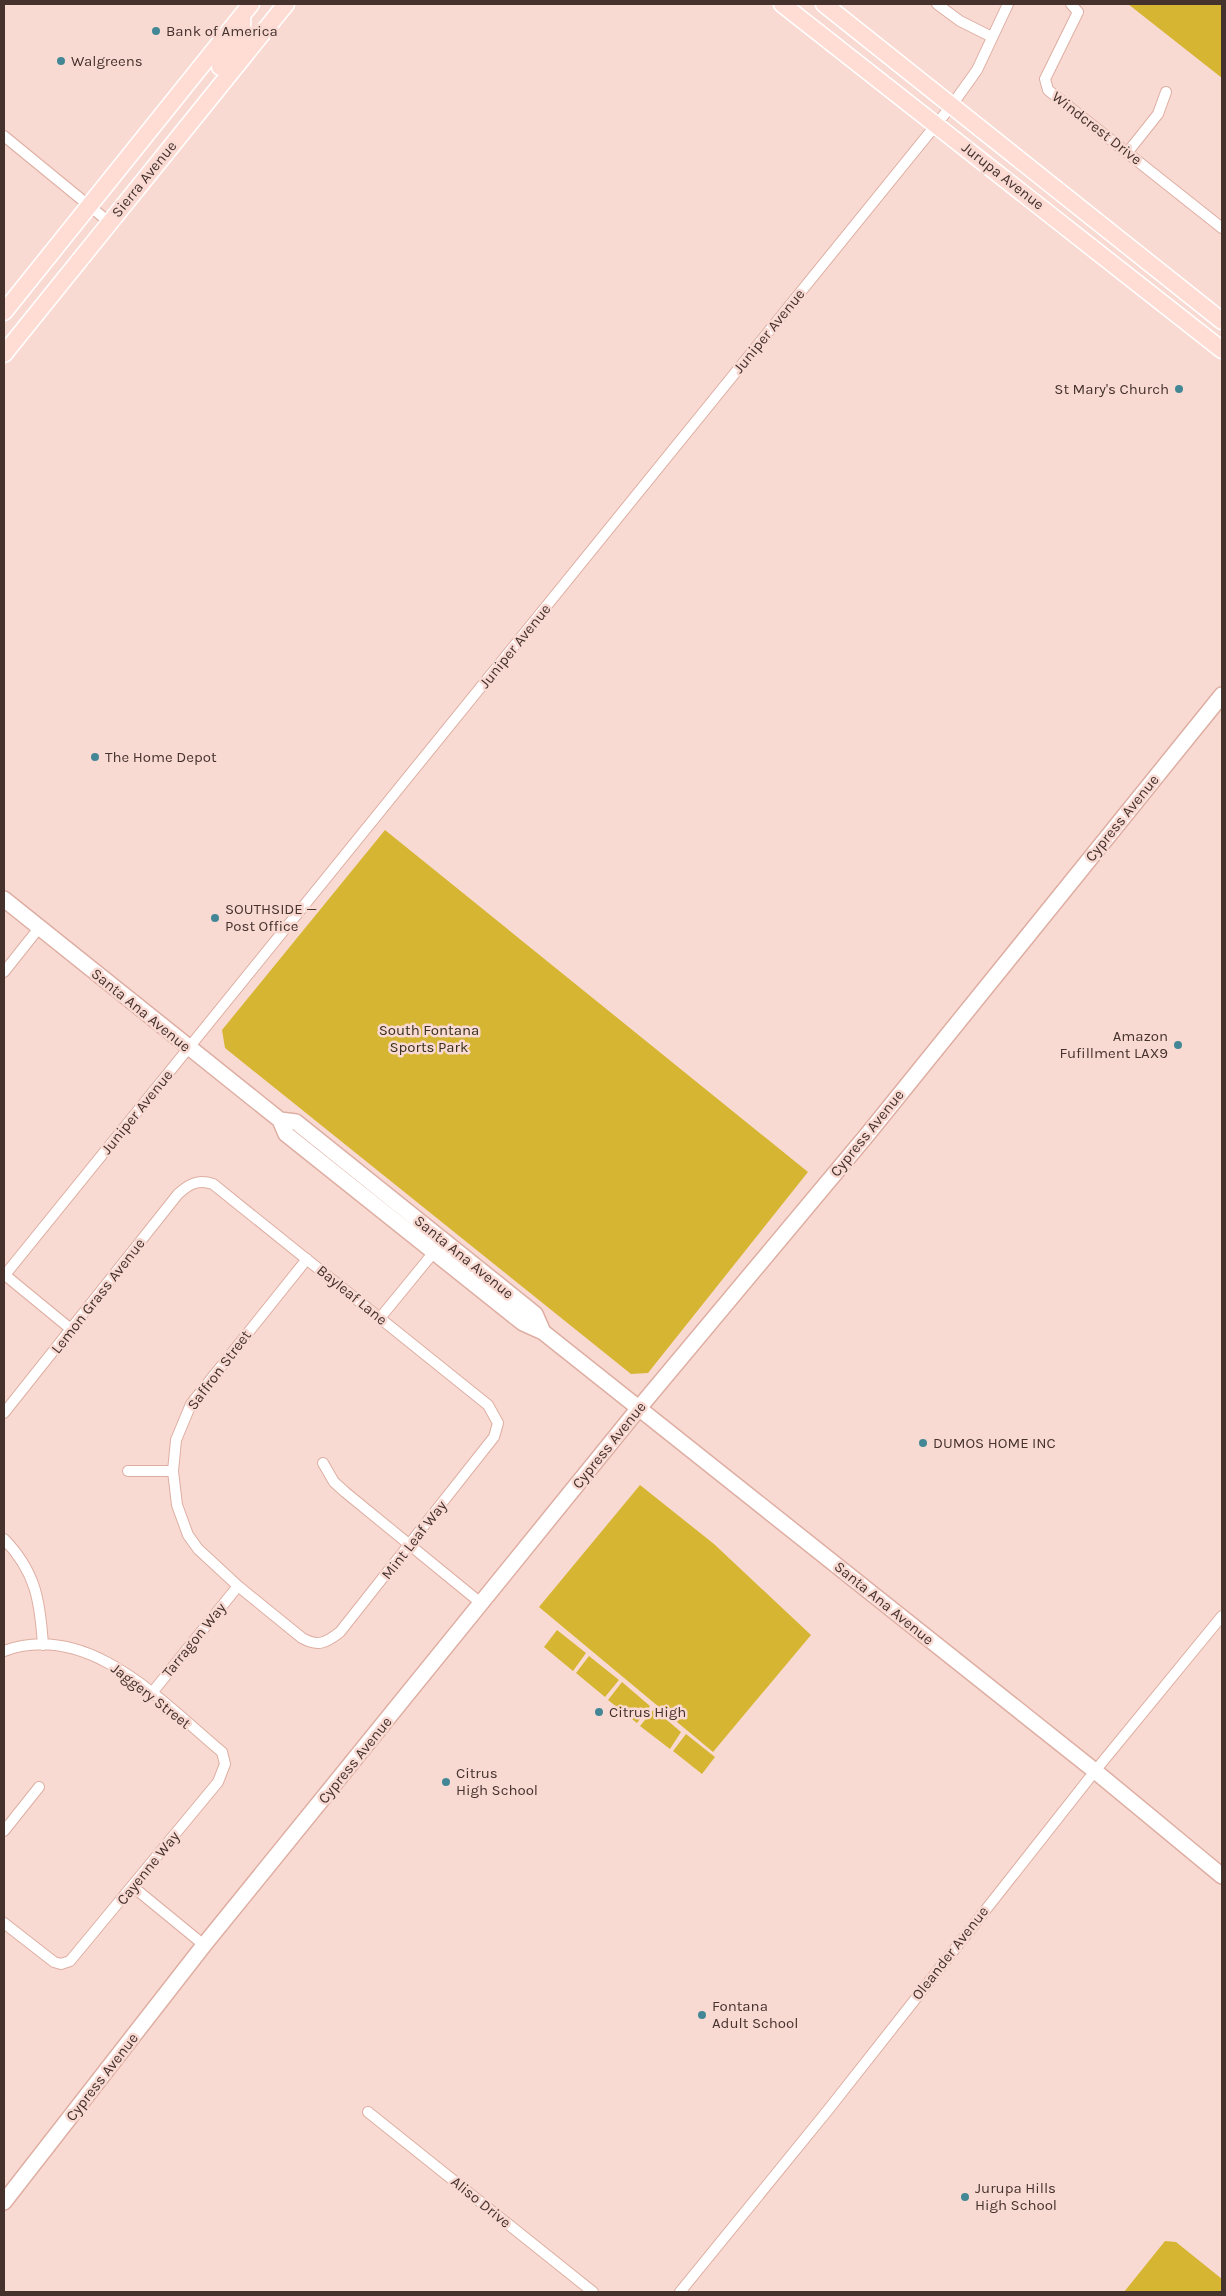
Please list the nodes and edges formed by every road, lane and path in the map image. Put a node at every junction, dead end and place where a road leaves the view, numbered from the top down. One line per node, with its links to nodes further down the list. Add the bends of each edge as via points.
1 (286, 4): 13 (main road, Sierra Avenue)
2 (782, 4): 11 (main road, Jurupa Avenue)
3 (824, 4): 10 (main road, Jurupa Avenue)
4 (937, 4): 8 (street, via 960,21)
5 (1008, 4): 8 (street, Juniper Avenue)
6 (1071, 4): 14 (street, Windcrest Drive, via 1078,12 1045,83 1048,90)
7 (247, 9): 13 (main road, via 239,42 190,106); 15 (main road, Sierra Avenue)
8 (992, 37): 10 (street, Juniper Avenue, via 977,70)
9 (1166, 92): 14 (street, via 1158,114)
10 (952, 106): 11 (street, Juniper Avenue); 19 (main road, Jurupa Avenue)
11 (936, 124): 20 (main road, Jurupa Avenue); 26 (street, Juniper Avenue)
12 (4, 136): 15 (street)
13 (174, 143): 16 (main road, Sierra Avenue)
14 (1128, 153): 17 (street, Windcrest Drive)
15 (89, 205): 16 (street); 18 (main road, Sierra Avenue)
16 (109, 222): 21 (main road, Sierra Avenue)
17 (1220, 223)
18 (4, 312)
19 (1222, 321)
20 (1222, 350)
21 (4, 354)
22 (1222, 695): 35 (street, Cypress Avenue, via 867,1135)
23 (4, 899): 24 (street, Santa Ana Avenue)
24 (39, 928): 25 (street); 26 (street, Santa Ana Avenue)
25 (4, 972)
26 (188, 1048): 27 (street, Santa Ana Avenue); 31 (street, Juniper Avenue)
27 (280, 1120): 29 (street, Santa Ana Avenue, via 286,1134); 34 (street, Santa Ana Avenue, via 296,1122 535,1314)
28 (196, 1182): 30 (street, Bayleaf Lane, via 213,1184); 33 (street, Lemon Grass Avenue, via 178,1194)
29 (434, 1252): 32 (street); 34 (street, Santa Ana Avenue, via 523,1324)
30 (307, 1259): 32 (street, Bayleaf Lane); 40 (street, Saffron Street, via 191,1404 176,1440)
31 (4, 1275): 33 (street)
32 (380, 1318): 37 (street, Bayleaf Lane, via 488,1405)
33 (72, 1330): 36 (street, Lemon Grass Avenue)
34 (543, 1332): 35 (street, Santa Ana Avenue)
35 (639, 1408): 44 (street, Cypress Avenue); 51 (street, Santa Ana Avenue)
36 (4, 1414)
37 (498, 1423): 42 (street, Mint Leaf Way, via 494,1437)
38 (323, 1464): 42 (street, via 340,1487)
39 (128, 1471): 40 (street)
40 (173, 1471): 43 (street, Saffron Street, via 177,1505 188,1535 209,1561)
41 (4, 1539): 47 (street, via 16,1552 35,1585 40,1601)
42 (410, 1545): 44 (street); 46 (street, Mint Leaf Way, via 340,1632 326,1643)
43 (238, 1586): 46 (street, Saffron Street, via 302,1638); 49 (street, Tarragon Way)
44 (482, 1604): 57 (street, Cypress Avenue)
45 (1222, 1616): 51 (street, Oleander Avenue)
46 (317, 1644)
47 (43, 1645): 48 (street, Jaggery Street); 49 (street, Jaggery Street, via 93,1654 119,1668)
48 (4, 1651)
49 (151, 1694): 50 (street, Jaggery Street, via 222,1752)
50 (225, 1764): 55 (street, Cayenne Way, via 218,1782)
51 (1095, 1771): 54 (street, Santa Ana Avenue); 61 (street, Oleander Avenue)
52 (39, 1788): 53 (street)
53 (4, 1831)
54 (1222, 1876)
55 (132, 1886): 56 (street, Cayenne Way, via 77,1955 61,1964 44,1956); 57 (street)
56 (4, 1923)
57 (204, 1945): 59 (street, Cypress Avenue)
58 (368, 2112): 60 (street, Aliso Drive)
59 (4, 2202)
60 (593, 2292)
61 (680, 2292)

